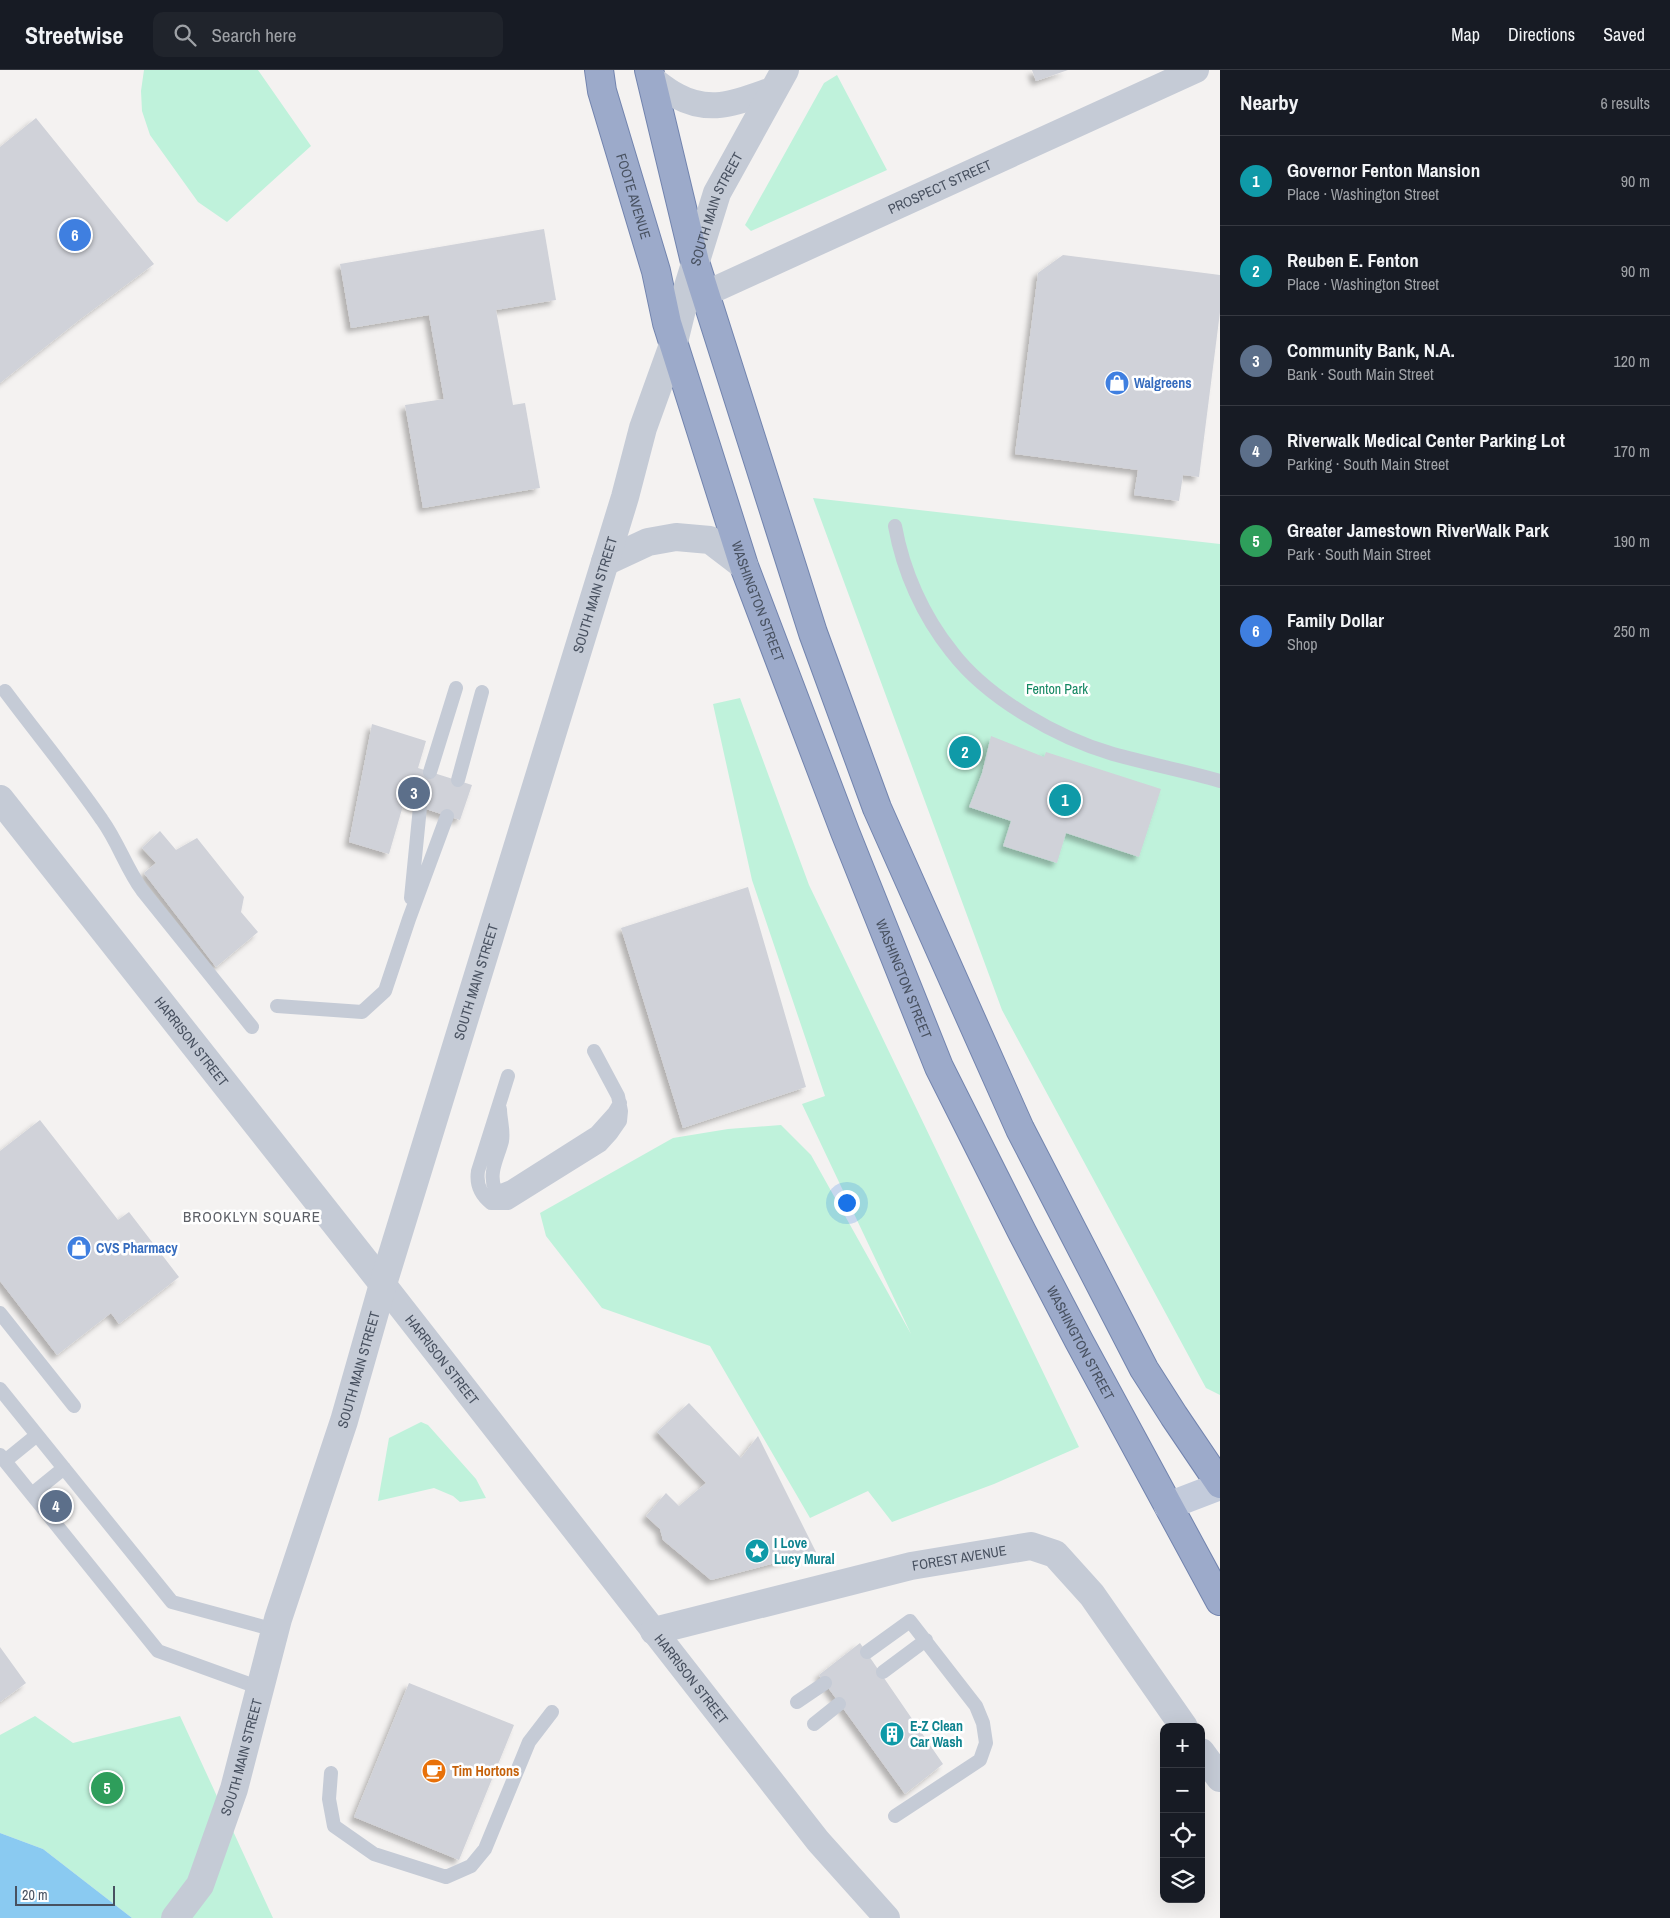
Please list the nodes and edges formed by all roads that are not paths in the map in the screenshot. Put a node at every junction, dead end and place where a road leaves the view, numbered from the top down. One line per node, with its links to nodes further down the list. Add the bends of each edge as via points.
1 (599, 70): 6 (highway, FOOTE AVENUE, via 602,91 656,271)
2 (1196, 70): 6 (street, PROSPECT STREET)
3 (650, 74): 4 (street, SOUTH MAIN STREET, via 676,96 703,106 731,104); 5 (highway)
4 (780, 79): 5 (street, SOUTH MAIN STREET, via 717,193)
5 (695, 262): 6 (highway)
6 (682, 316): 8 (street, SOUTH MAIN STREET, via 642,428 626,497); 9 (highway, WASHINGTON STREET); 31 (highway, via 813,633 877,808 1020,1129 1144,1368)
7 (895, 526): 15 (lane, via 908,575 937,629 952,653 992,691 1040,723 1112,754)
8 (605, 562): 9 (street, via 648,542 676,537 710,540); 24 (street, SOUTH MAIN STREET)
9 (744, 566): 33 (highway, WASHINGTON STREET, via 939,1067 1035,1257)
10 (456, 688): 13 (lane)
11 (5, 691): 21 (lane, via 103,820 142,890)
12 (482, 692): 14 (lane)
13 (430, 772)
14 (458, 780)
15 (1220, 781)
16 (0, 799): 24 (street, HARRISON STREET)
17 (420, 807): 19 (lane)
18 (448, 816): 19 (lane)
19 (409, 919): 20 (lane, via 385,991 362,1012)
20 (277, 1006)
21 (252, 1027)
22 (594, 1051): 23 (lane, via 618,1096 620,1121 601,1145 508,1203 491,1203 484,1198 476,1180)
23 (508, 1076)
24 (383, 1284): 35 (street, SOUTH MAIN STREET, via 344,1421); 36 (street, HARRISON STREET)
25 (0, 1313): 27 (lane)
26 (0, 1389): 28 (lane)
27 (74, 1406)
28 (37, 1435): 29 (lane); 30 (lane)
29 (2, 1458): 32 (lane)
30 (64, 1468): 32 (lane); 35 (lane, via 172,1602)
31 (1220, 1485): 33 (main road)
32 (32, 1494): 41 (lane, via 158,1651)
33 (1168, 1506): 34 (highway, WASHINGTON STREET)
34 (1220, 1601)
35 (275, 1630): 41 (street, SOUTH MAIN STREET)
36 (654, 1631): 45 (street, FOREST AVENUE, via 911,1566 1031,1546 1055,1554 1092,1595); 52 (street, HARRISON STREET, via 818,1841)
37 (926, 1640): 38 (lane, via 910,1621); 39 (lane); 50 (lane, via 976,1706 986,1743 980,1760)
38 (867, 1652)
39 (883, 1672)
40 (825, 1683): 42 (lane)
41 (260, 1688): 51 (street, SOUTH MAIN STREET, via 234,1789 200,1885)
42 (797, 1702)
43 (840, 1704): 46 (lane)
44 (552, 1712): 48 (lane, via 529,1742 485,1849 471,1866 446,1877 374,1854 334,1826 329,1799)
45 (1181, 1723)
46 (814, 1724)
47 (1205, 1757): 49 (street)
48 (330, 1773)
49 (1220, 1778)
50 (895, 1816)
51 (176, 1918)
52 (887, 1918)

